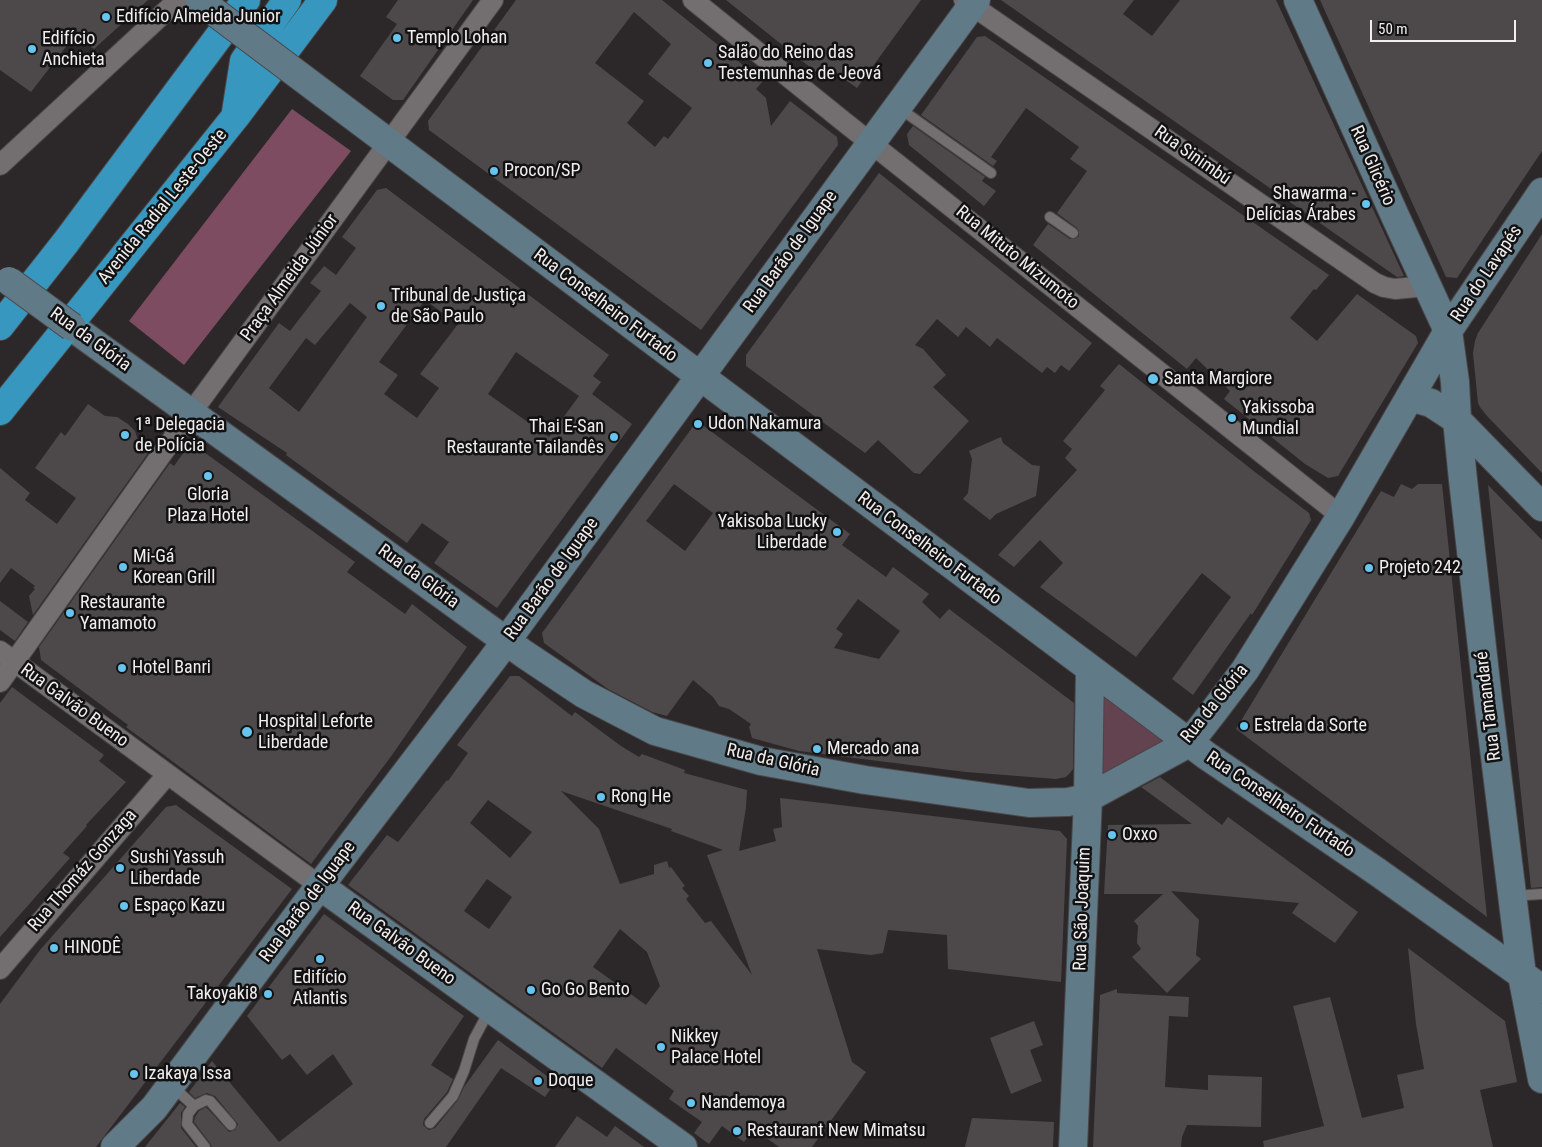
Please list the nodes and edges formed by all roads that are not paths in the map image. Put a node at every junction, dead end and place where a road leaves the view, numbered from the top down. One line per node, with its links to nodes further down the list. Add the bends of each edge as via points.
1 (192, 0): 12 (street, Rua Conselheiro Furtado, bridge); 13 (street)
2 (246, 0): 21 (highway)
3 (287, 0): 10 (highway, via 244,61)
4 (323, 0): 10 (highway, Avenida Radial Leste-Oeste)
5 (493, 0): 12 (street, Praça Almeida Júnior)
6 (693, 0): 11 (street, Rua Mituto Mizumoto)
7 (1298, 0): 19 (street, Rua Glicério)
8 (971, 2): 9 (street, Rua Barão de Iguape); 19 (street, Rua Sinimbú, via 1374,282 1395,289)
9 (898, 108): 11 (street, Rua Barão de Iguape); 14 (lane)
10 (236, 116): 25 (highway, Avenida Radial Leste-Oeste)
11 (871, 142): 23 (street, Rua Barão de Iguape); 29 (street, Rua Mituto Mizumoto)
12 (388, 143): 23 (street, Rua Conselheiro Furtado); 26 (street, Praça Almeida Júnior)
13 (0, 164)
14 (991, 173)
15 (1542, 192): 20 (street, Rua do Lavapés)
16 (1050, 217): 17 (lane)
17 (1073, 233)
18 (0, 275): 26 (street, Rua da Glória, bridge)
19 (1430, 291): 20 (street, via 1440,299); 22 (street, Rua Glicério)
20 (1472, 294): 22 (street, Rua do Lavapés)
21 (0, 326)
22 (1448, 331): 24 (street, Rua da Glória); 27 (street, Rua Tamandaré)
23 (700, 377): 30 (street, Rua Barão de Iguape); 32 (street, Rua Conselheiro Furtado)
24 (1410, 397): 27 (street, via 1431,403); 29 (street, Rua da Glória)
25 (0, 411)
26 (191, 412): 30 (street, Rua da Glória); 31 (street, Praça Almeida Júnior)
27 (1457, 420): 28 (street); 41 (street, Rua Tamandaré)
28 (1542, 507)
29 (1341, 516): 34 (street, Rua da Glória)
30 (506, 641): 38 (street, Rua da Glória, via 584,694 655,731 761,761 865,780 1029,803); 39 (street, Rua Barão de Iguape)
31 (7, 657): 33 (street, Praça Almeida Júnior); 37 (street, Rua Galvão Bueno)
32 (1090, 670): 35 (street, Rua Conselheiro Furtado); 38 (street, Rua São Joaquim)
33 (0, 682)
34 (1223, 700): 35 (street, Rua da Glória); 36 (street, via 1216,745)
35 (1189, 742): 36 (street, Rua Conselheiro Furtado); 38 (street, Rua da Glória)
36 (1225, 769): 43 (street, Rua Conselheiro Furtado)
37 (167, 775): 39 (street, Rua Galvão Bueno); 42 (street, Rua Thomáz Gonzaga)
38 (1088, 798): 53 (street, Rua São Joaquim)
39 (320, 886): 44 (street, Rua Galvão Bueno); 46 (street, Rua Barão de Iguape)
40 (1542, 894): 41 (lane)
41 (1512, 896): 43 (street, Rua Tamandaré)
42 (0, 969)
43 (1532, 982): 45 (street, Rua Tamandaré)
44 (490, 1008): 48 (lane, via 474,1039 453,1096); 52 (street, Rua Galvão Bueno)
45 (1542, 1079)
46 (171, 1085): 47 (lane); 50 (street, Rua Barão de Iguape, via 154,1108)
47 (194, 1106): 49 (lane, via 210,1101); 51 (lane, via 188,1114 187,1124)
48 (430, 1123)
49 (231, 1125)
50 (116, 1147)
51 (205, 1147)
52 (682, 1147)
53 (1073, 1147)

